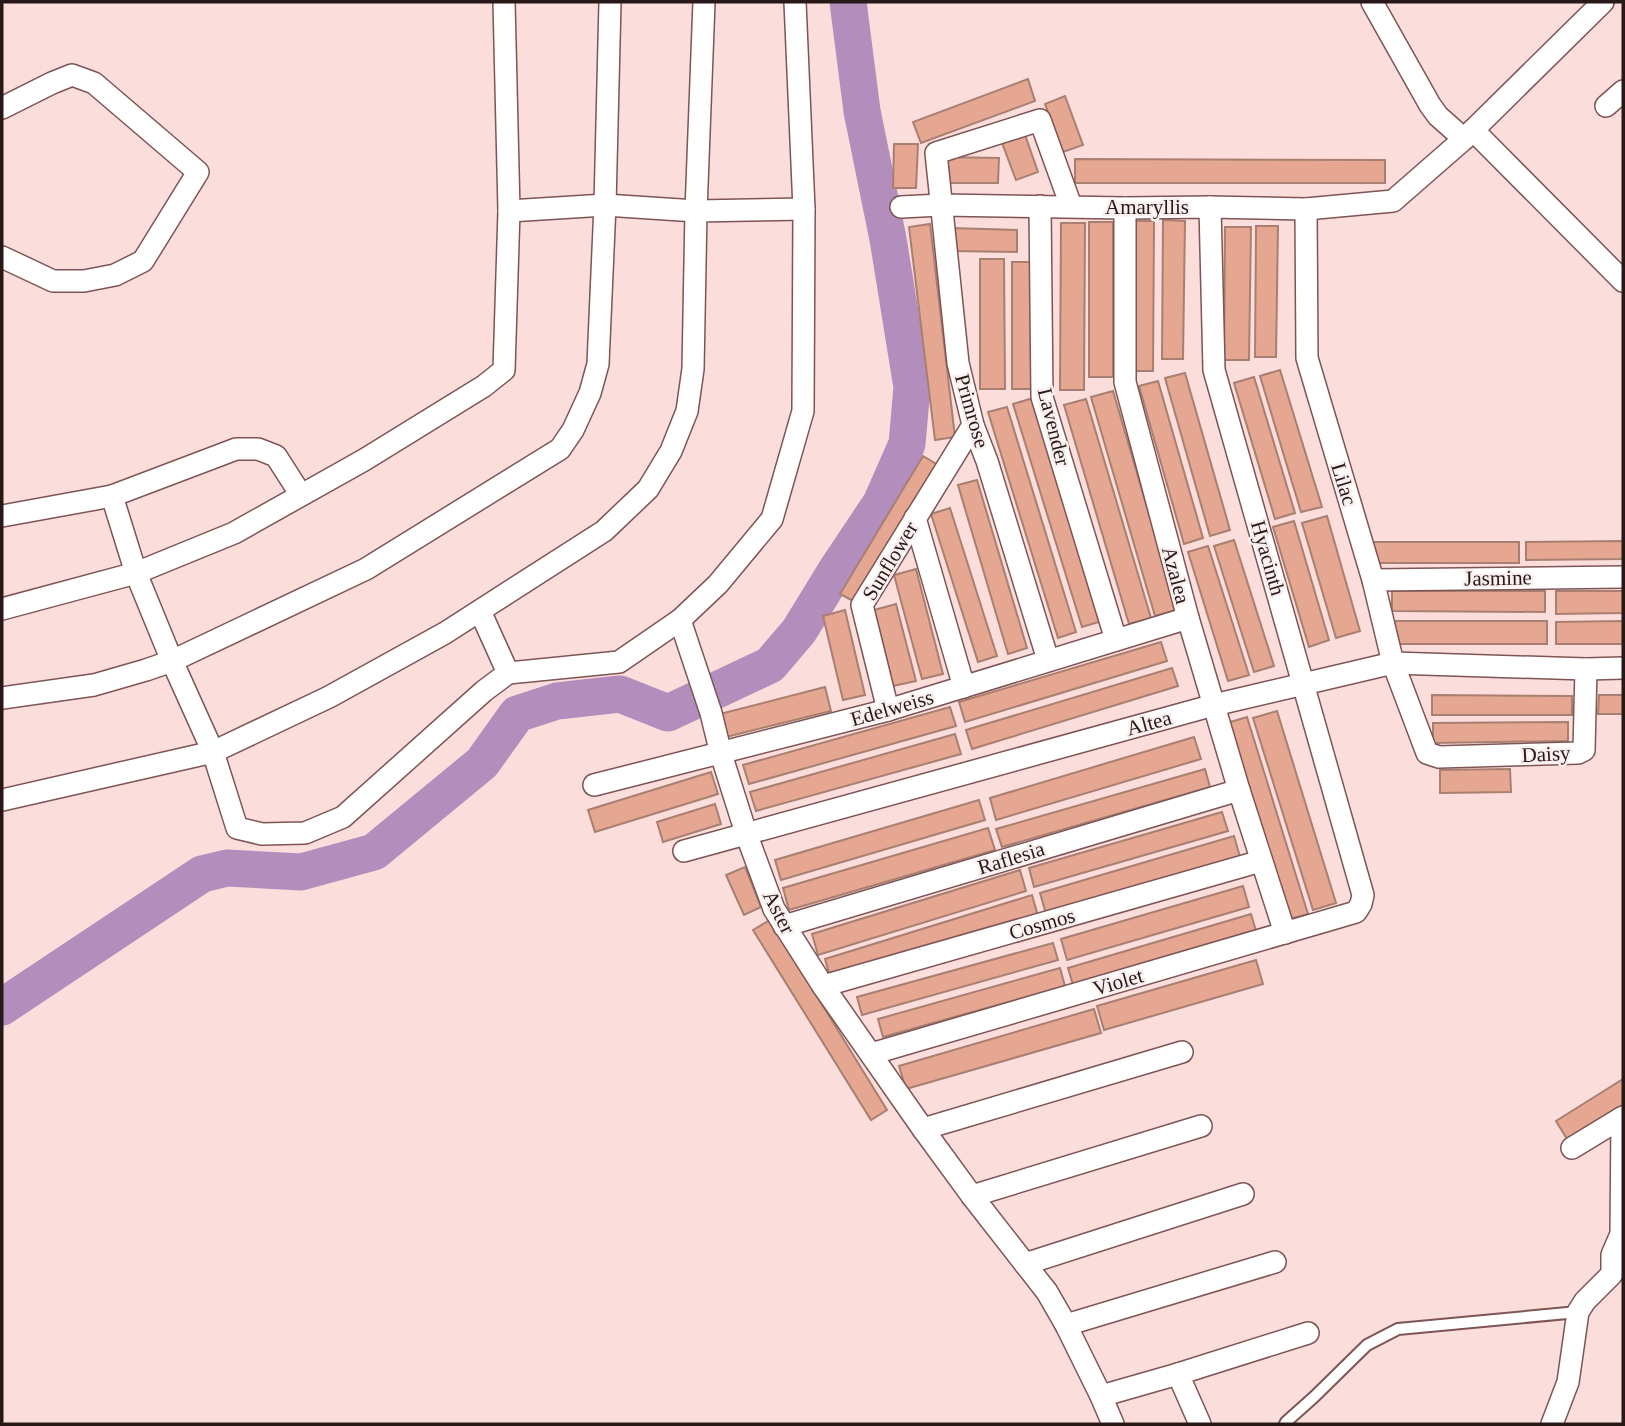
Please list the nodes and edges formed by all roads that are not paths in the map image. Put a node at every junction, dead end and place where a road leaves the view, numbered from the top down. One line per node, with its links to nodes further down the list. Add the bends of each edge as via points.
1 (504, 2): 20 (street)
2 (610, 2): 11 (street)
3 (704, 2): 21 (street)
4 (795, 2): 18 (street)
5 (1372, 2): 10 (street, via 1438,116)
6 (1603, 2): 10 (street)
7 (1623, 91): 8 (street)
8 (1606, 106)
9 (2, 108): 22 (street, via 72,75 94,83 198,172 142,261 115,275 53,281)
10 (1469, 134): 19 (street, Amaryllis, via 1393,201); 23 (street)
11 (605, 205): 20 (street); 21 (street); 38 (street, via 597,364 590,393 560,449 366,569)
12 (941, 205): 13 (street, Amaryllis); 14 (street, Amaryllis); 15 (street, Primrose, via 936,153 1040,120); 24 (street, Primrose, via 958,363)
13 (901, 206)
14 (1040, 206): 15 (street, Amaryllis); 36 (street, Lavender, via 1042,397)
15 (1071, 206): 17 (street, Amaryllis)
16 (1210, 206): 17 (street, Amaryllis); 19 (street, Amaryllis); 43 (street, Hyacinth, via 1214,370)
17 (1125, 208): 34 (street, Azalea, via 1125,382)
18 (804, 209): 21 (street); 35 (street, via 803,411 772,519 718,584)
19 (1306, 209): 31 (street, Lilac, via 1307,358)
20 (509, 211): 25 (street, via 503,370 484,386)
21 (696, 211): 33 (street, via 693,369 687,411 671,451 648,489 604,531)
22 (2, 257)
23 (1623, 281)
24 (973, 425): 28 (street, Sunflower); 37 (street, Primrose)
25 (301, 495): 26 (street, via 276,456 258,449 236,449); 29 (street, via 233,533)
26 (112, 496): 27 (street); 29 (street)
27 (2, 516)
28 (915, 518): 44 (street); 47 (street, Sunflower, via 862,605)
29 (136, 573): 32 (street); 38 (street)
30 (1623, 577): 31 (street, Jasmine)
31 (1373, 580): 39 (street, Lilac)
32 (2, 609)
33 (480, 611): 42 (street); 48 (street, via 329,697)
34 (1188, 618): 36 (street, Edelweiss); 46 (street, Azalea)
35 (680, 620): 42 (street, via 619,662); 50 (street, Aster)
36 (1116, 640): 37 (street, Edelweiss)
37 (1048, 660): 44 (street, Edelweiss)
38 (172, 661): 45 (street, via 94,685); 48 (street)
39 (1393, 663): 41 (street, Altea); 43 (street, Altea); 49 (street, Lilac)
40 (1623, 668): 41 (street, Altea)
41 (1586, 669): 49 (street, Daisy, via 1584,750 1439,758)
42 (508, 673): 48 (street, via 343,817 305,833 262,834 237,828)
43 (1304, 684): 46 (street, Altea); 57 (street, Hyacinth)
44 (964, 687): 47 (street, Edelweiss)
45 (2, 698)
46 (1214, 705): 52 (street, Azalea); 54 (street, Altea)
47 (888, 710): 50 (street, Edelweiss)
48 (213, 752): 53 (street)
49 (1427, 753)
50 (721, 754): 51 (street, Edelweiss); 54 (street, Aster)
51 (594, 785)
52 (1239, 790): 56 (street, Azalea); 58 (street, Raflesia)
53 (2, 800)
54 (746, 833): 55 (street, Altea); 58 (street, Aster)
55 (684, 851)
56 (1261, 861): 59 (street, Azalea); 60 (street, Cosmos)
57 (1362, 904): 59 (street, Violet, via 1356,912)
58 (784, 926): 60 (street, Aster)
59 (1284, 933): 62 (street, Violet)
60 (822, 986): 62 (street, Aster)
61 (1182, 1052): 65 (street)
62 (871, 1054): 65 (street, Aster)
63 (1623, 1118): 66 (street); 69 (street)
64 (1201, 1126): 68 (street)
65 (923, 1129): 68 (street, Aster)
66 (1572, 1148)
67 (1243, 1194): 71 (street)
68 (972, 1196): 71 (street, Aster)
69 (1622, 1234): 72 (street, via 1612,1255)
70 (1275, 1262): 74 (street)
71 (1025, 1264): 74 (street, Aster)
72 (1617, 1278): 73 (street, via 1585,1301)
73 (1578, 1312): 80 (lane, via 1398,1329 1367,1345); 81 (street, via 1568,1382)
74 (1066, 1325): 77 (street, Aster)
75 (1308, 1333): 76 (street)
76 (1178, 1374): 77 (street); 79 (street)
77 (1101, 1396): 78 (street, Aster)
78 (1113, 1424)
79 (1200, 1424)
80 (1285, 1424)
81 (1552, 1424)

